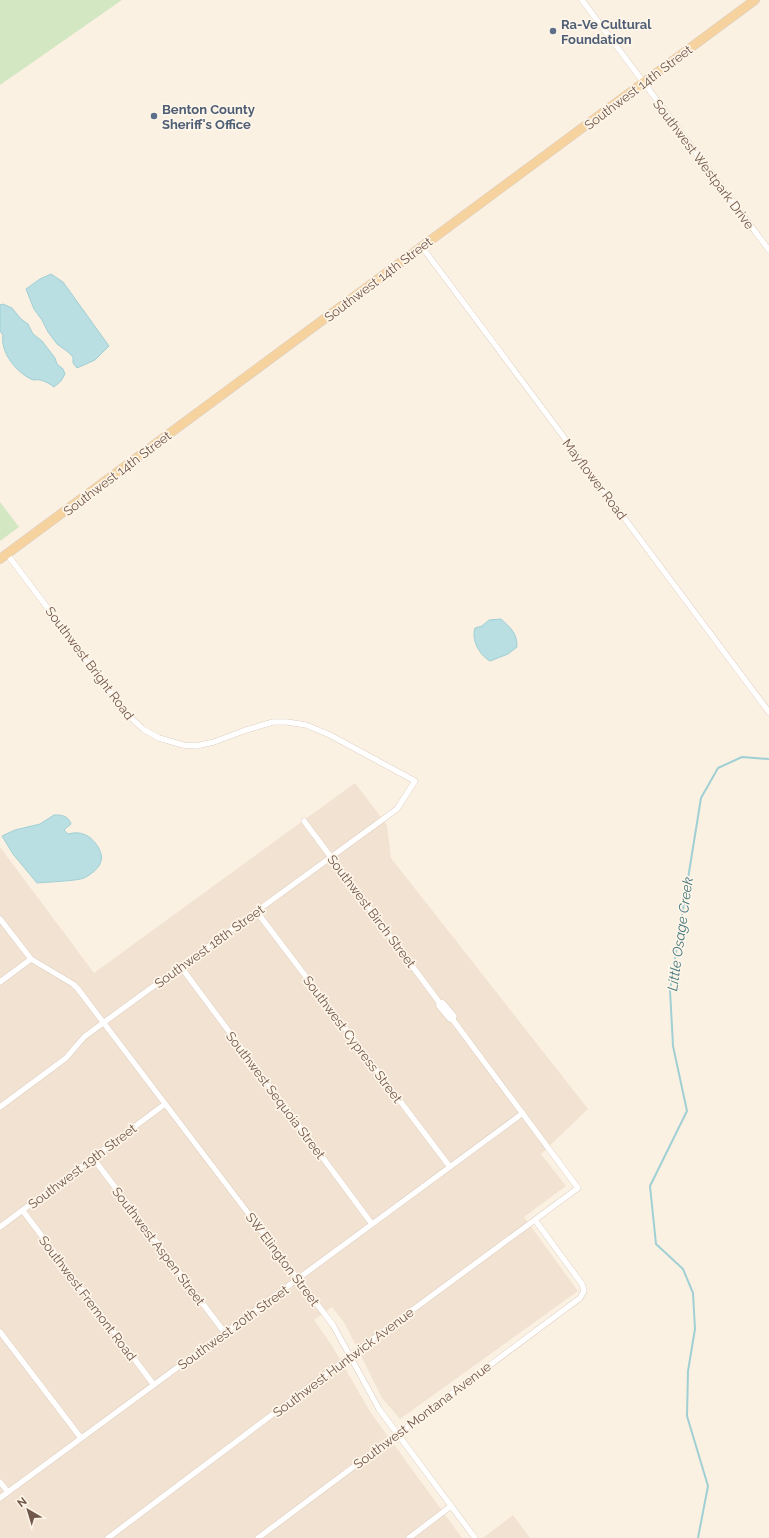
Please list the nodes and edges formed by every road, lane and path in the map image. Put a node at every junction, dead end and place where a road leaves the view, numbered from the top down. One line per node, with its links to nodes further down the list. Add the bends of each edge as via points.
1 (582, 0): 3 (street, Southwest Westpark Drive)
2 (756, 0): 3 (main road, Southwest 14th Street)
3 (644, 83): 4 (street, Southwest Westpark Drive); 5 (main road, Southwest 14th Street)
4 (768, 246)
5 (422, 247): 6 (main road, Southwest 14th Street); 7 (street, Mayflower Road)
6 (3, 557): 8 (street, Southwest Bright Road, via 128,715 143,730 171,742 196,746 273,722 300,724 330,735)
7 (769, 712)
8 (415, 781): 10 (street, Southwest 18th Street, via 397,808)
9 (304, 821): 10 (street, Southwest Birch Street)
10 (331, 857): 11 (street, Southwest 18th Street); 19 (street, Southwest Birch Street, via 439,1002 454,1016 453,1020)
11 (257, 912): 14 (street, Southwest 18th Street); 21 (street, Southwest Cypress Street)
12 (0, 919): 13 (street)
13 (30, 959): 15 (street); 16 (street, SW Elington Street, via 73,984)
14 (180, 967): 16 (street, Southwest 18th Street); 25 (street, Southwest Sequoia Street)
15 (0, 982)
16 (103, 1022): 17 (street, SW Elington Street); 18 (street, Southwest 18th Street, via 66,1058)
17 (165, 1104): 20 (street, Southwest 19th Street); 27 (street, SW Elington Street)
18 (0, 1107)
19 (523, 1113): 21 (street, Southwest 20th Street); 22 (street, Southwest Birch Street)
20 (93, 1158): 23 (street, Southwest 19th Street); 29 (street, Southwest Aspen Street)
21 (450, 1167): 25 (street, Southwest 20th Street)
22 (578, 1188): 24 (street, Southwest Huntwick Avenue)
23 (22, 1211): 26 (street, Southwest 19th Street); 31 (street, Southwest Fremont Road)
24 (535, 1220): 30 (street, Southwest Huntwick Avenue); 32 (street, Southwest Montana Avenue, via 582,1284 584,1291 580,1298)
25 (372, 1224): 27 (street, Southwest 20th Street)
26 (0, 1227)
27 (298, 1278): 29 (street, Southwest 20th Street); 30 (street, SW Elington Street, via 333,1325)
28 (0, 1332): 33 (street)
29 (225, 1333): 31 (street, Southwest 20th Street)
30 (350, 1356): 32 (street, SW Elington Street, via 379,1409); 38 (street, Southwest Huntwick Avenue)
31 (154, 1385): 33 (street, Southwest 20th Street)
32 (397, 1434): 37 (street, SW Elington Street); 39 (street, Southwest Montana Avenue)
33 (81, 1438): 35 (street, Southwest 20th Street)
34 (0, 1482): 35 (street)
35 (8, 1492): 36 (street, Southwest 20th Street)
36 (0, 1498)
37 (451, 1506): 40 (street); 41 (street, SW Elington Street)
38 (108, 1538)
39 (258, 1538)
40 (409, 1538)
41 (475, 1538)

